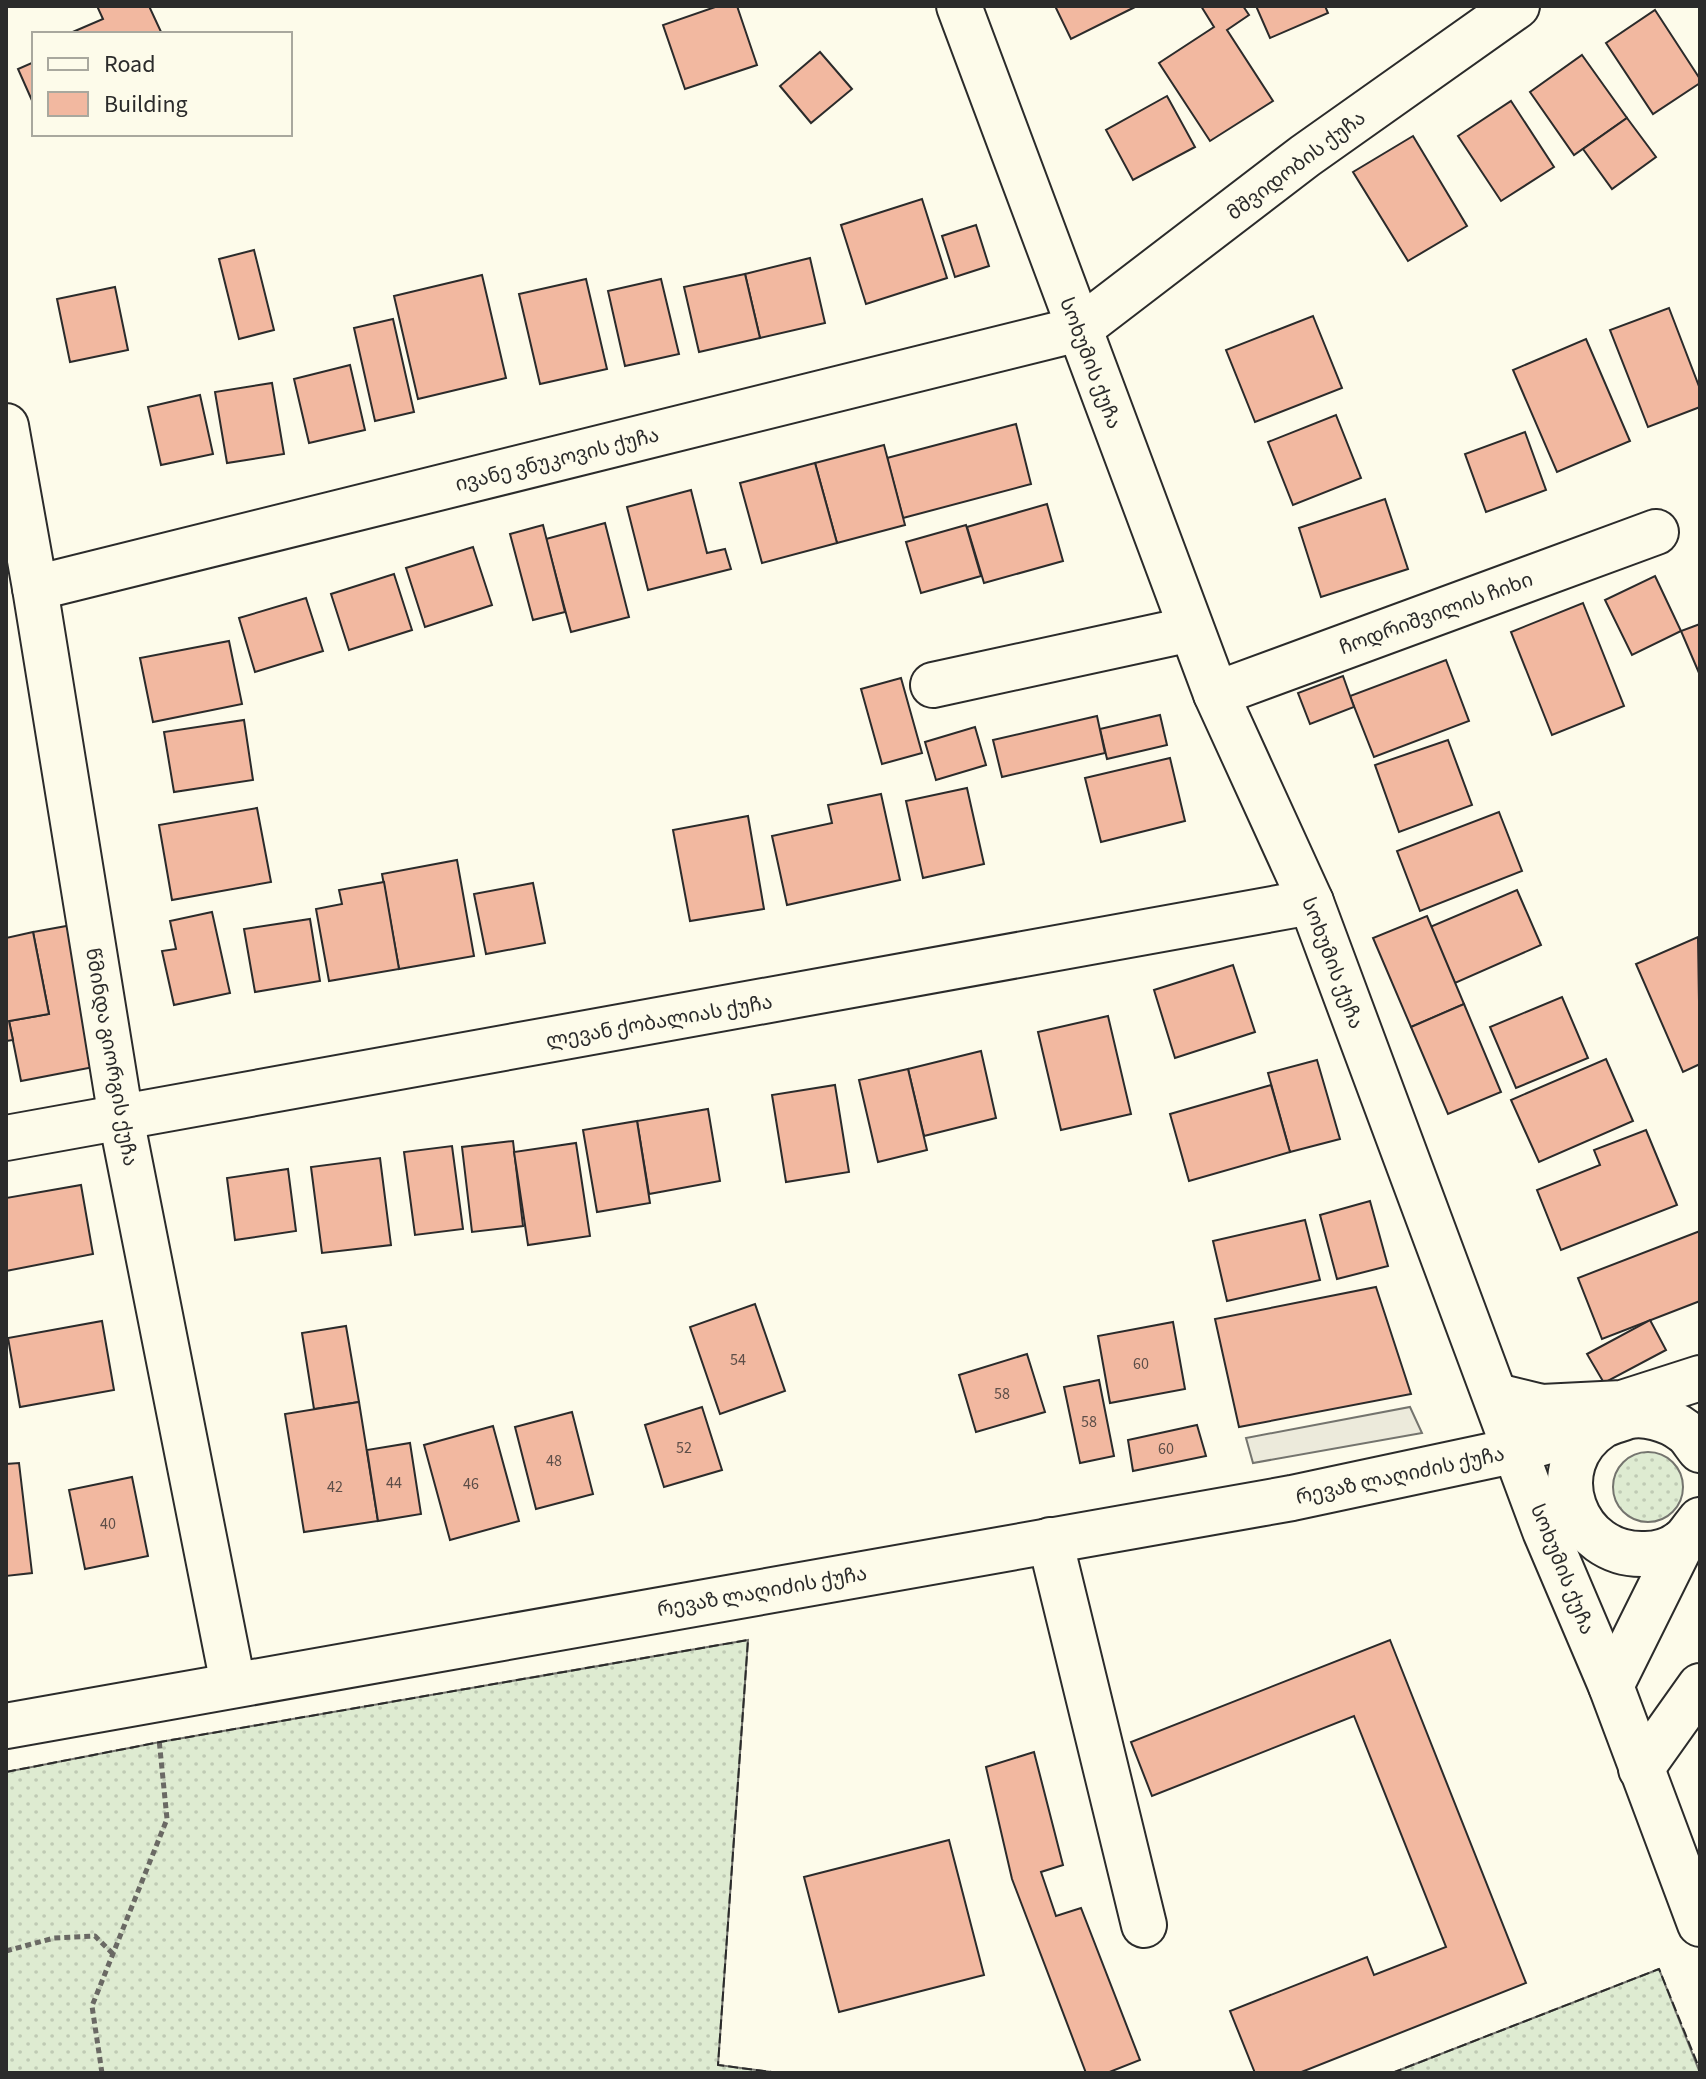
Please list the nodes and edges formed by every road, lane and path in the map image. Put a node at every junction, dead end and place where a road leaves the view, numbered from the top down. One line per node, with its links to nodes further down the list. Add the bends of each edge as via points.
1 (959, 6): 3 (main road, სოხუმის ქუჩა)
2 (1517, 6): 3 (main road, მშვიდობის ქუჩა, via 1305,156)
3 (1079, 329): 6 (main road, ივანე ვნუკოვის ქუჩა); 7 (main road, სოხუმის ქუჩა)
4 (6, 426): 6 (main road, წმინდა გიორგის ქუჩა)
5 (1656, 532): 9 (main road, ჩოდრიშვილის ჩიხი)
6 (35, 588): 11 (main road, წმინდა გიორგის ქუჩა)
7 (1191, 629): 8 (main road); 9 (main road, სოხუმის ქუჩა)
8 (933, 685)
9 (1216, 694): 10 (main road, სოხუმის ქუჩა)
10 (1311, 902): 11 (main road, ლევან ქობალიას ქუჩა); 14 (main road, სოხუმის ქუჩა)
11 (121, 1118): 12 (main road, ლევან ქობალიას ქუჩა); 22 (main road, წმინდა გიორგის ქუჩა)
12 (6, 1138)
13 (1700, 1379): 14 (main road, via 1622,1403 1542,1407); 15 (main road)
14 (1497, 1396): 16 (main road, სოხუმის ქუჩა)
15 (1617, 1420): 16 (main road, რევაზ ლაღიძის ქუჩა); 17 (main road, via 1658,1418 1684,1430); 21 (main road, via 1582,1445 1571,1471 1571,1500 1582,1525)
16 (1517, 1450): 19 (main road, სოხუმის ქუჩა); 20 (main road, რევაზ ლაღიძის ქუჩა, via 1292,1498)
17 (1700, 1450)
18 (1692, 1530): 21 (main road, via 1658,1554 1629,1555); 23 (main road)
19 (1545, 1531): 21 (main road); 23 (main road, სოხუმის ქუჩა)
20 (1050, 1540): 22 (main road, რევაზ ლაღიძის ქუჩა); 29 (main road)
21 (1603, 1545)
22 (233, 1684): 25 (main road, რევაზ ლაღიძის ქუჩა)
23 (1611, 1686): 27 (main road, სოხუმის ქუჩა)
24 (1700, 1686): 27 (main road)
25 (152, 1699): 26 (main road, რევაზ ლაღიძის ქუჩა); 31 (path, via 167,1819)
26 (6, 1726)
27 (1641, 1769): 28 (main road, სოხუმის ქუჩა)
28 (1700, 1924)
29 (1144, 1925)
30 (6, 1951): 31 (path, via 54,1938 95,1936)
31 (113, 1954): 32 (path, via 92,2006)
32 (102, 2073)

